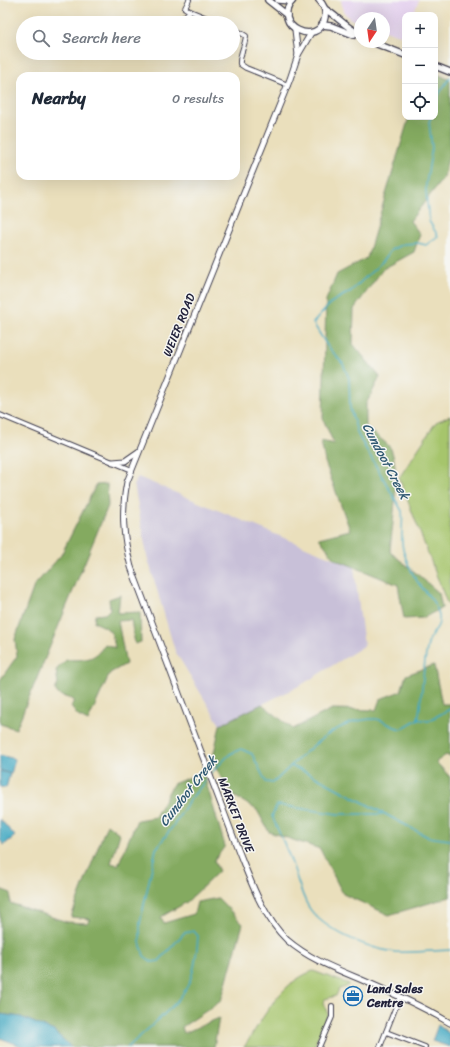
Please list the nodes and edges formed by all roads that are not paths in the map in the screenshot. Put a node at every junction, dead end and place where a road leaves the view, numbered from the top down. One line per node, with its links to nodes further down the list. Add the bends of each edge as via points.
1 (189, 0): 7 (street, via 186,8)
2 (268, 0): 8 (main road)
3 (278, 0): 5 (main road)
4 (319, 0): 6 (main road)
5 (292, 1): 8 (main road)
6 (325, 9): 11 (main road, via 325,20); 13 (main road)
7 (190, 12): 9 (street); 10 (street)
8 (287, 15): 12 (main road, via 288,21)
9 (186, 16)
10 (201, 16)
11 (322, 25): 15 (main road); 16 (main road)
12 (296, 30): 15 (main road); 21 (street, WEIER ROAD)
13 (354, 31)
14 (240, 32): 22 (street, via 246,36 246,44)
15 (311, 33): 21 (street, WEIER ROAD)
16 (354, 35)
17 (390, 46): 19 (main road)
18 (387, 48): 20 (main road)
19 (402, 51)
20 (402, 54)
21 (298, 55): 26 (street, WEIER ROAD)
22 (240, 59)
23 (240, 60): 26 (street, via 240,64 246,68)
24 (438, 67): 25 (main road)
25 (450, 72)
26 (288, 85): 28 (street, WEIER ROAD)
27 (0, 415): 29 (street)
28 (139, 451): 29 (street, via 128,459); 30 (street, WEIER ROAD)
29 (113, 462): 30 (street)
30 (132, 470): 31 (street, MARKET DRIVE, via 124,497 124,538 131,567 256,895 287,939 308,955)
31 (400, 996): 33 (street, MARKET DRIVE); 34 (street)
32 (332, 1006): 35 (street, via 332,1017)
33 (450, 1023)
34 (386, 1032): 36 (street); 37 (street)
35 (320, 1047)
36 (380, 1047)
37 (425, 1047)

